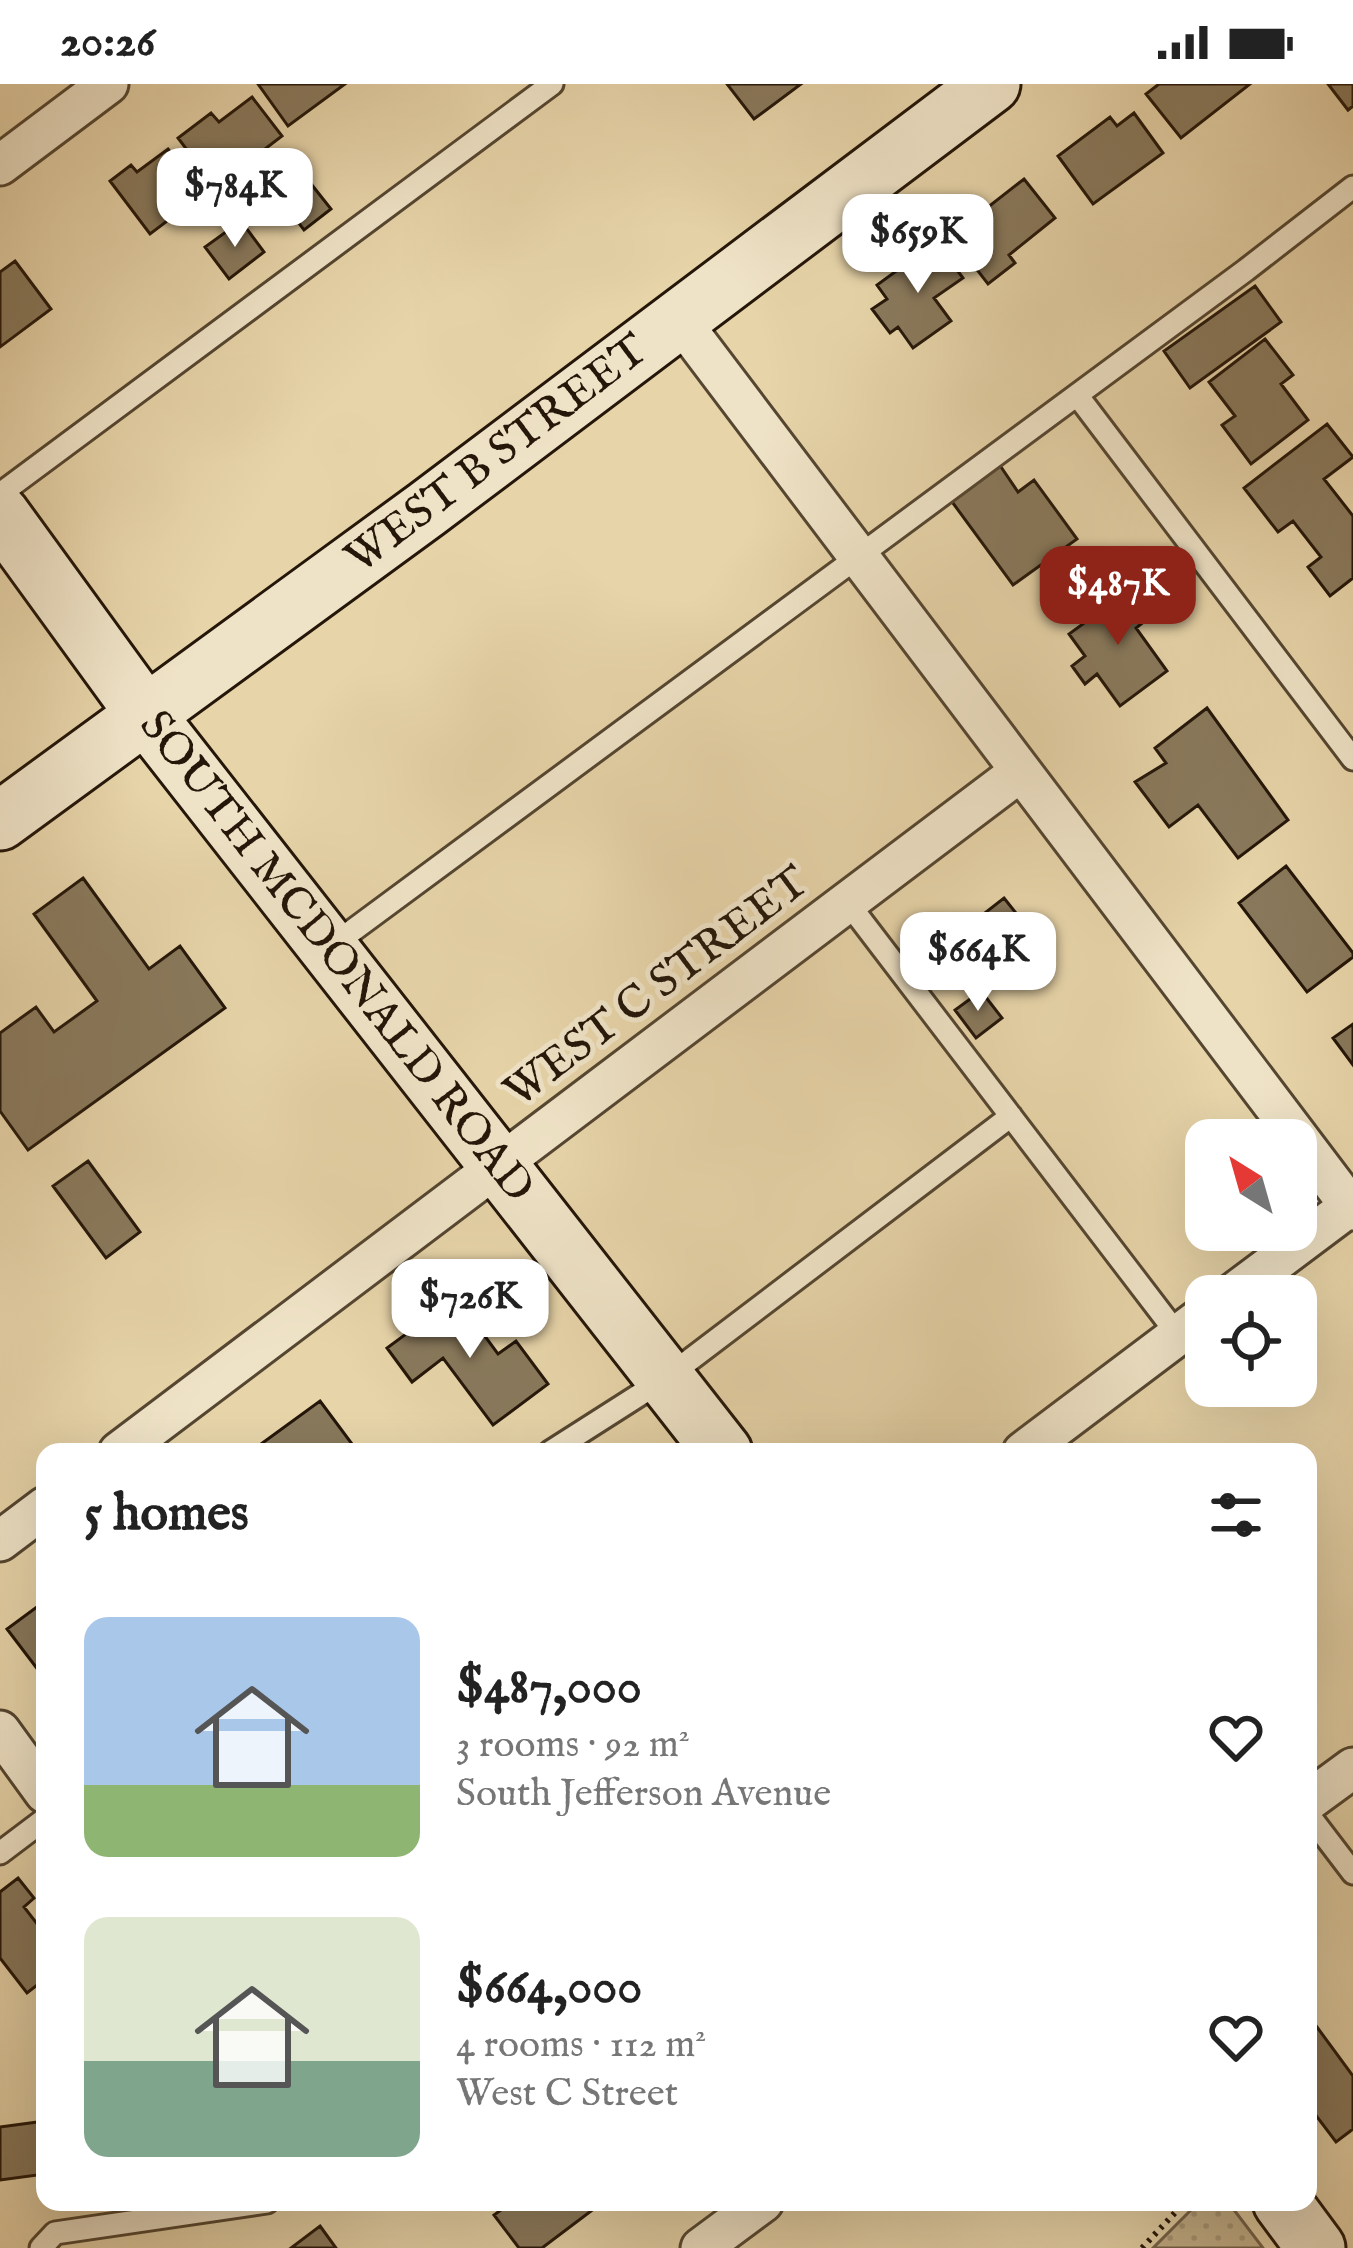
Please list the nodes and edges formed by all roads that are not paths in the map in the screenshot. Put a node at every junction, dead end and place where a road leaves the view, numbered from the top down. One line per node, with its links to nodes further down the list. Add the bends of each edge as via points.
1 (108, 84): 4 (street)
2 (552, 84): 8 (lane)
3 (991, 84): 6 (street, WEST B STREET)
4 (0, 165)
5 (1353, 187): 7 (lane)
6 (679, 319): 10 (street); 11 (street, WEST B STREET)
7 (1077, 395): 10 (lane); 12 (lane)
8 (0, 494)
9 (0, 514): 11 (street, SOUTH MCDONALD ROAD)
10 (858, 556): 13 (street); 16 (lane)
11 (146, 715): 14 (street, WEST B STREET); 16 (street, SOUTH MCDONALD ROAD)
12 (1353, 759)
13 (1022, 771): 15 (street, WEST C STREET); 19 (street)
14 (0, 821)
15 (848, 903): 17 (lane); 18 (street, WEST C STREET)
16 (328, 949): 18 (street, SOUTH MCDONALD ROAD)
17 (1011, 1116): 21 (lane); 23 (lane)
18 (500, 1168): 23 (street, SOUTH MCDONALD ROAD); 24 (street, WEST C STREET)
19 (1351, 1208): 20 (street)
20 (1259, 1275)
21 (1185, 1316)
22 (1185, 1329): 27 (street)
23 (666, 1378): 25 (lane); 26 (street, SOUTH MCDONALD ROAD)
24 (131, 1443)
25 (564, 1443)
26 (716, 1443)
27 (1035, 1443)
28 (36, 1514): 29 (street)
29 (0, 1541)
30 (0, 1731): 32 (street)
31 (1353, 1768): 33 (street)
32 (36, 1781)
33 (1317, 1794)
34 (36, 1826): 36 (lane)
35 (1317, 1826): 37 (lane)
36 (0, 1852)
37 (1353, 1873)
38 (205, 2211): 41 (lane, via 55,2233)
39 (751, 2211): 42 (street)
40 (1289, 2211): 43 (street)
41 (41, 2248)
42 (701, 2248)
43 (1316, 2248)

